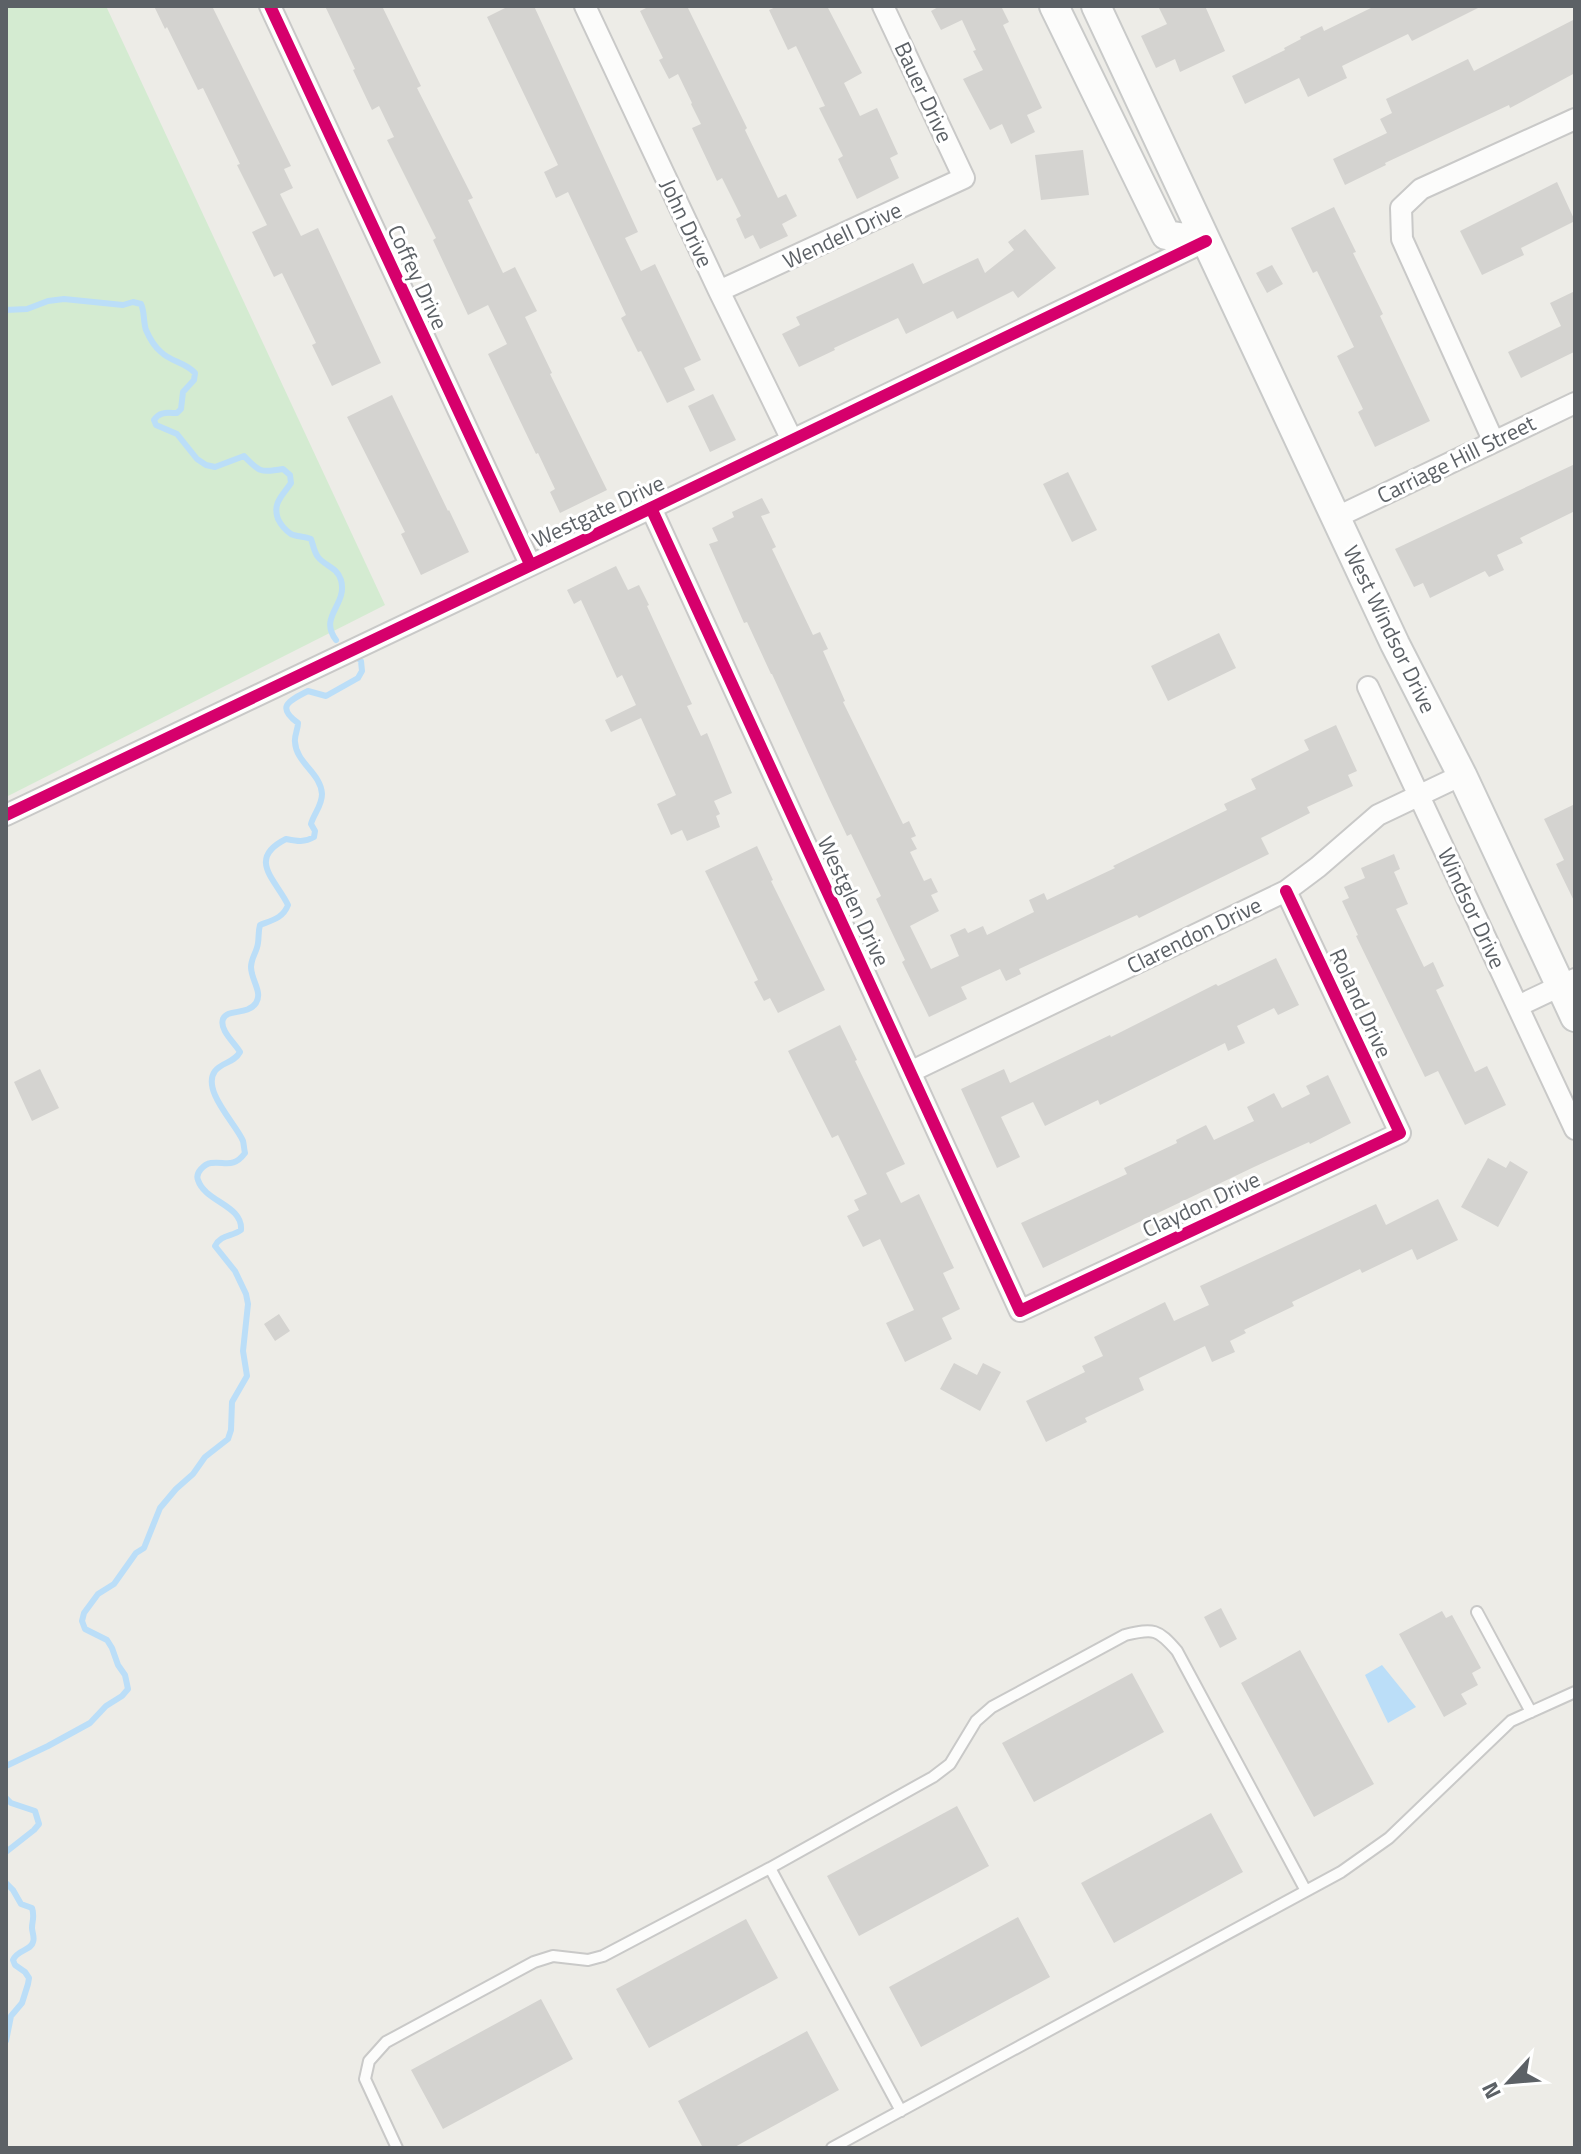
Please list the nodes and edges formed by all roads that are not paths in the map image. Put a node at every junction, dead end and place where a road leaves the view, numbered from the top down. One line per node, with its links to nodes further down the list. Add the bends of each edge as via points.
1 (270, 6): 15 (street, Coffey Drive)
2 (585, 6): 9 (street, John Drive)
3 (883, 6): 7 (street, Bauer Drive)
4 (1054, 6): 8 (street, via 1166,235)
5 (1096, 6): 8 (street, West Windsor Drive)
6 (1575, 119): 12 (street, via 1421,189 1401,208 1402,239)
7 (964, 178): 9 (street, Wendell Drive)
8 (1206, 241): 11 (street, Westgate Drive); 14 (street, West Windsor Drive)
9 (719, 291): 11 (street, John Drive)
10 (1575, 403): 12 (street, Carriage Hill Street)
11 (792, 440): 13 (street, Westgate Drive)
12 (1493, 440): 14 (street, Carriage Hill Street)
13 (651, 508): 15 (street, Westgate Drive); 24 (street, Westglen Drive)
14 (1337, 517): 17 (street, West Windsor Drive)
15 (530, 564): 19 (street, Westgate Drive)
16 (1368, 687): 18 (street, Windsor Drive)
17 (1462, 775): 18 (street, Clarendon Drive); 21 (street, West Windsor Drive)
18 (1419, 795): 20 (street, Clarendon Drive, via 1378,815); 22 (street, Windsor Drive)
19 (6, 815)
20 (1286, 891): 24 (street, Clarendon Drive); 26 (street, Roland Drive)
21 (1568, 982): 22 (street); 23 (street, West Windsor Drive)
22 (1518, 1006): 25 (street, Windsor Drive)
23 (1575, 1017)
24 (910, 1072): 27 (street, Westglen Drive)
25 (1575, 1129)
26 (1400, 1133): 27 (street, Claydon Drive)
27 (1020, 1311)
28 (1477, 1612): 30 (lane)
29 (1575, 1692): 30 (lane)
30 (1531, 1712): 32 (lane, via 1511,1721 1389,1838)
31 (770, 1868): 32 (lane, via 933,1777 950,1764 976,1721 992,1707 1125,1635 1148,1630 1164,1636 1177,1651); 33 (lane); 34 (lane, via 603,1956 553,1956 534,1962 386,2042 369,2061 365,2079)
32 (1306, 1891): 33 (lane)
33 (901, 2111): 35 (lane)
34 (397, 2148)
35 (832, 2148)

